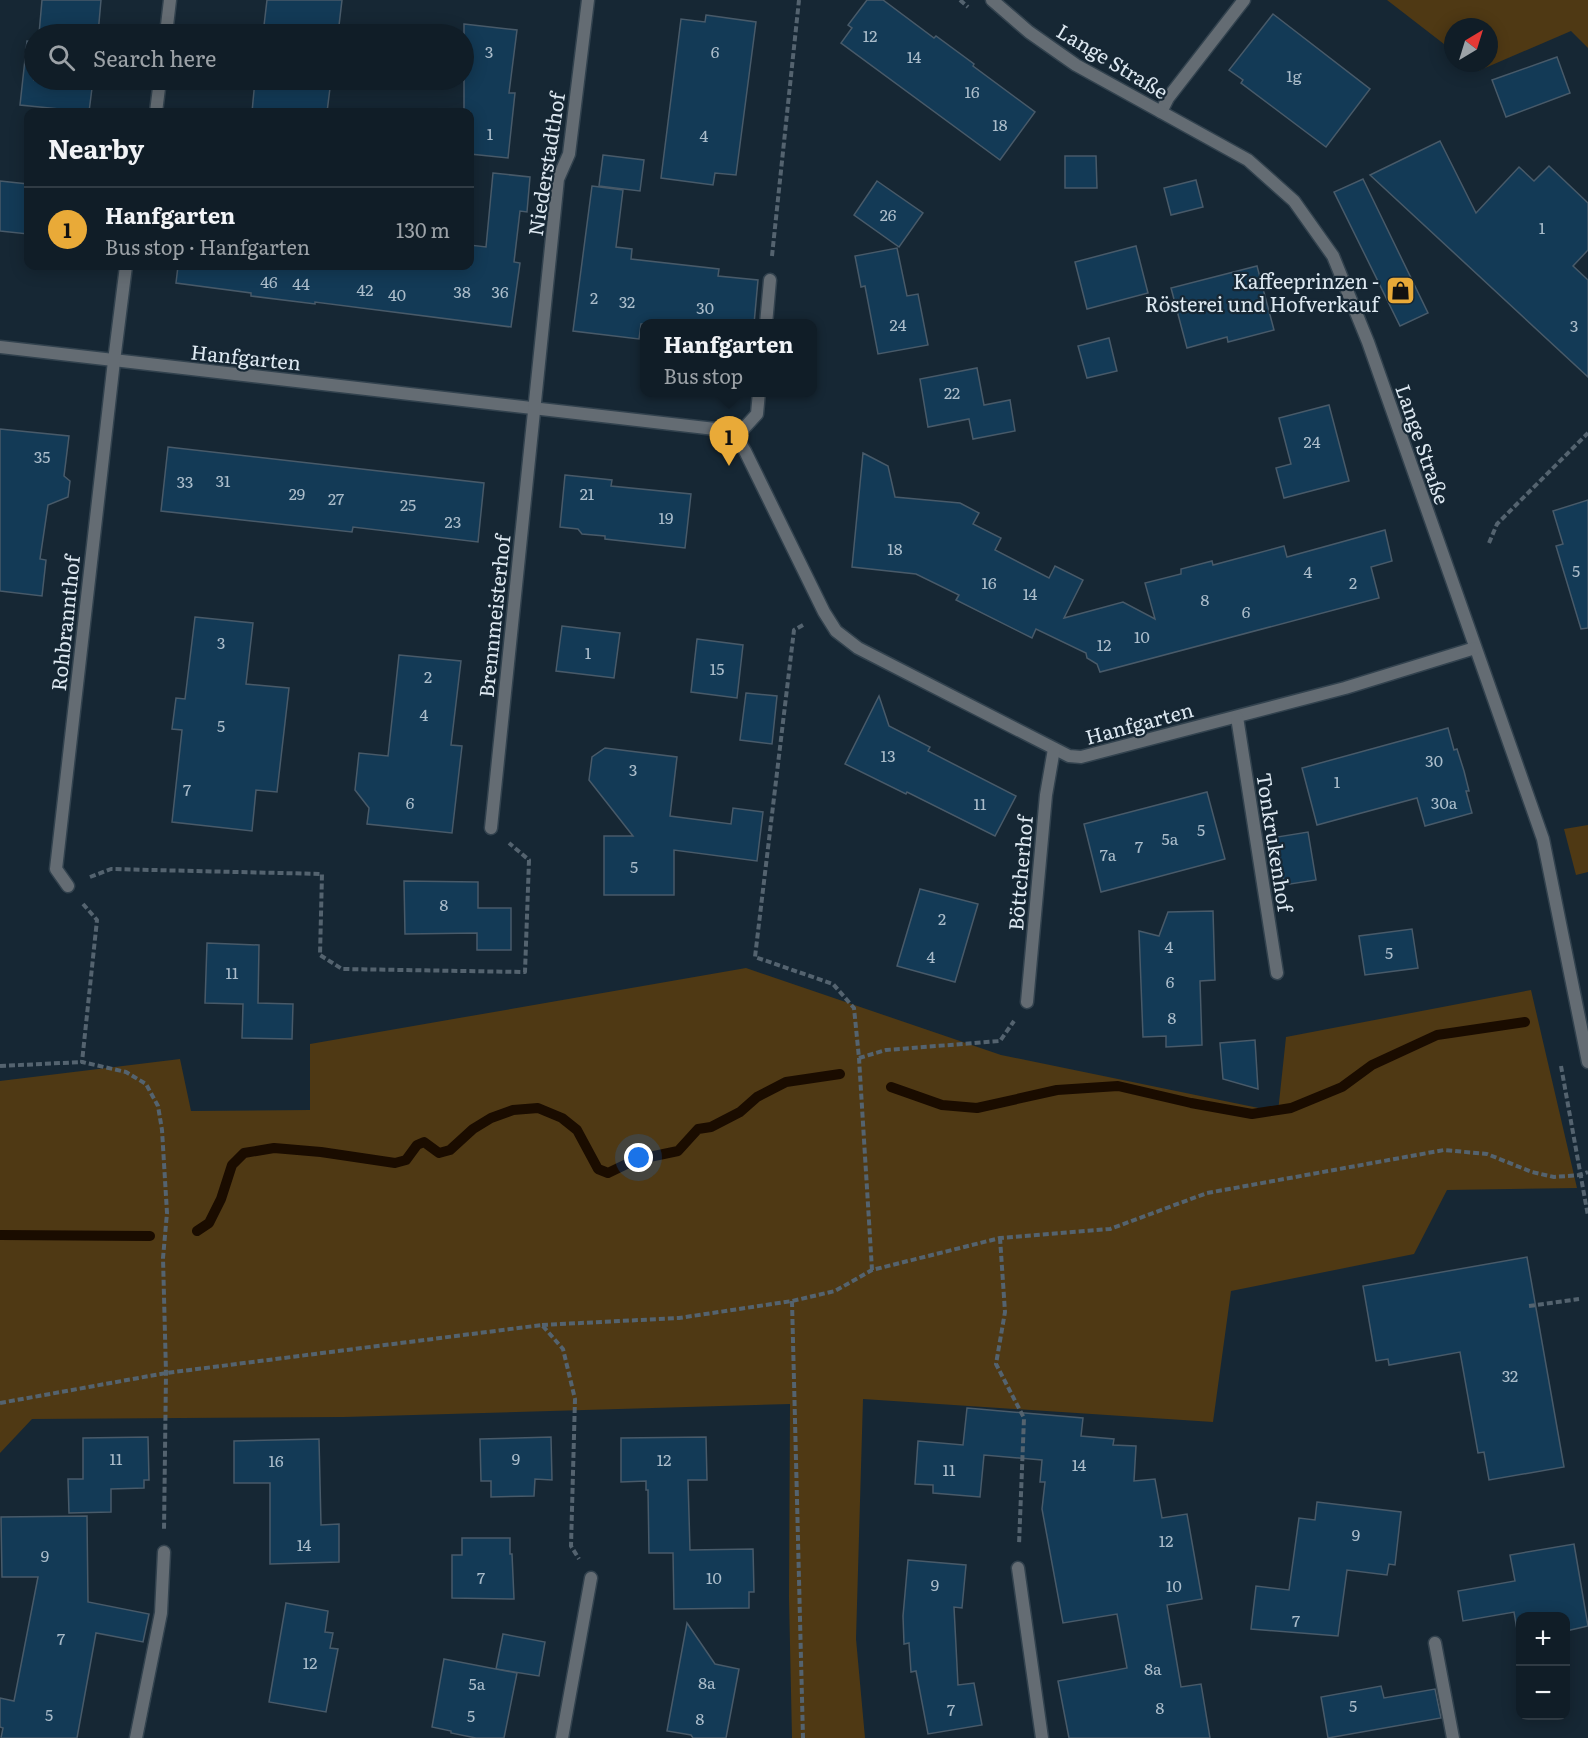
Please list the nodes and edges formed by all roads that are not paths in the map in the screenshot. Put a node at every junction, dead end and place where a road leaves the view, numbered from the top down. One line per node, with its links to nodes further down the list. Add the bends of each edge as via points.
1 (170, 0): 5 (street)
2 (588, 0): 15 (street, Niederstadthof, via 569,154 558,179)
3 (992, 0): 8 (street, Lange Straße, via 1077,65)
4 (1244, 0): 8 (street)
5 (167, 24)
6 (159, 90): 7 (street)
7 (156, 108)
8 (1161, 112): 17 (street, Lange Straße, via 1248,160 1294,201 1333,256 1368,342)
9 (125, 270): 13 (street, Rohbrannthof)
10 (770, 280): 11 (street)
11 (766, 319)
12 (0, 347): 13 (street, Hanfgarten)
13 (114, 361): 15 (street, Hanfgarten); 21 (street, Rohbrannthof, via 56,869)
14 (759, 397): 16 (street, via 757,414)
15 (534, 407): 16 (street, Hanfgarten, via 724,430); 20 (street, Brennmeisterhof)
16 (736, 437): 19 (street, Hanfgarten, via 837,631 858,648)
17 (1475, 648): 18 (street, Hanfgarten); 24 (street, Lange Straße, via 1543,839)
18 (1237, 717): 19 (street, Hanfgarten, via 1081,758); 22 (street, Tonkrukenhof)
19 (1054, 749): 23 (street, Böttcherhof, via 1046,795)
20 (491, 828)
21 (68, 886)
22 (1277, 973)
23 (1027, 1002)
24 (1588, 1062)
25 (164, 1552): 29 (street, via 161,1612)
26 (1018, 1568): 31 (street)
27 (591, 1578): 30 (street)
28 (1436, 1643): 32 (street)
29 (136, 1738)
30 (562, 1738)
31 (1042, 1738)
32 (1453, 1738)

